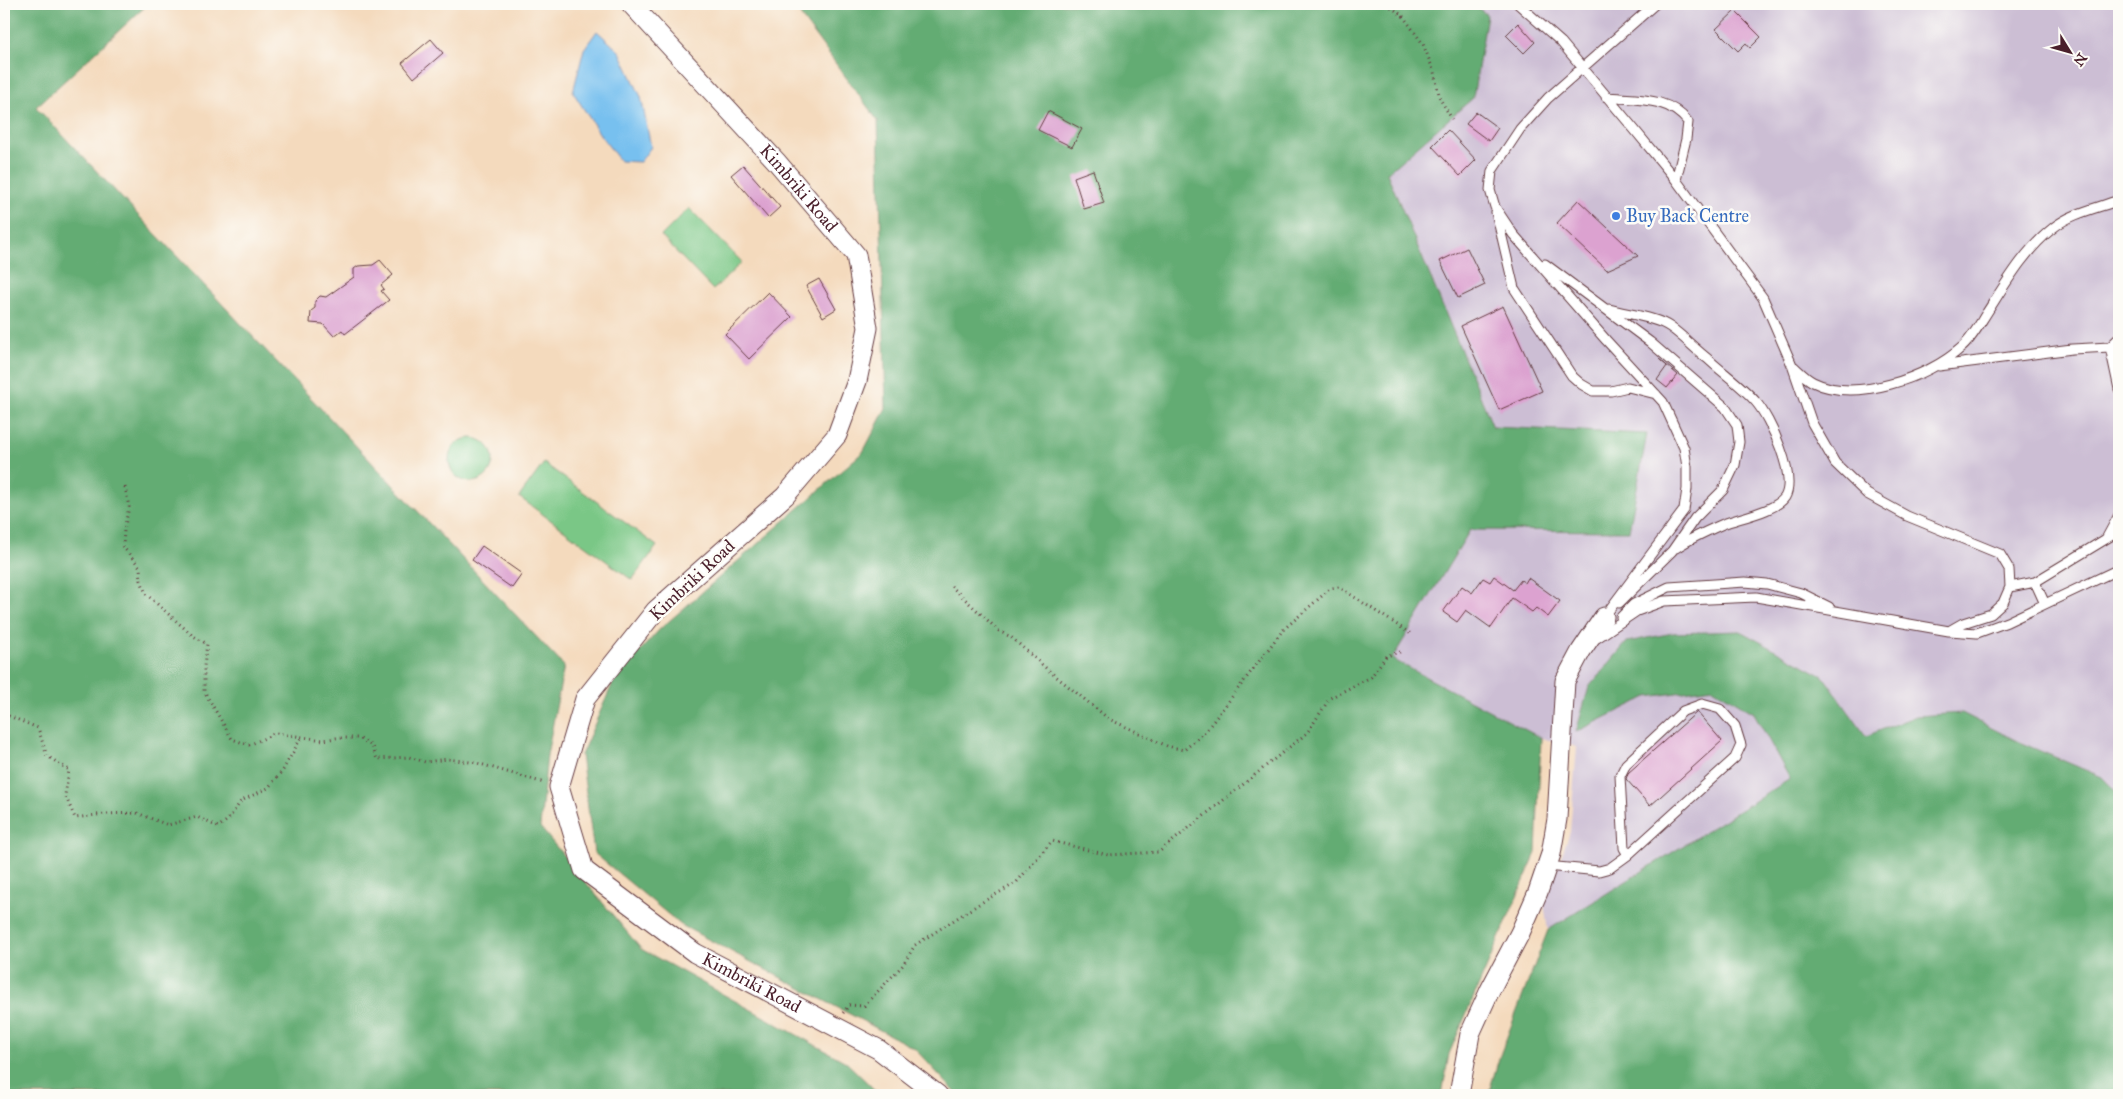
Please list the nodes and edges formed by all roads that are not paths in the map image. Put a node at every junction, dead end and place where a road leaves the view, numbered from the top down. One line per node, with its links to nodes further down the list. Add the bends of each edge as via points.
1 (631, 4): 30 (street, Kimbriki Road, via 776,161 856,255 868,328 857,381 837,434 784,496 656,610 586,699 559,786 584,870 695,953 878,1049)
2 (1518, 4): 4 (lane, via 1561,42)
3 (1655, 4): 4 (lane)
4 (1582, 68): 5 (lane); 8 (lane, via 1548,98 1502,152 1492,171 1490,190)
5 (1606, 97): 6 (lane); 6 (lane, via 1661,102 1679,111 1688,122)
6 (1676, 180): 13 (lane, via 1763,298)
7 (2119, 200): 14 (lane, via 2080,213 2054,227 2025,254 1962,348)
8 (1495, 207): 9 (lane); 16 (lane, via 1514,288 1572,376 1593,391 1628,387)
9 (1530, 253): 10 (lane); 16 (lane)
10 (1603, 308): 20 (lane, via 1701,385 1725,407 1737,425 1740,442 1735,465 1723,490 1695,518); 20 (lane, via 1669,326 1744,390 1765,414 1786,465 1788,485 1785,497 1768,509 1692,538)
11 (2119, 338): 12 (lane)
12 (2110, 347): 14 (lane); 15 (lane)
13 (1792, 365): 14 (lane, via 1812,381 1832,388 1861,390 1895,382); 23 (lane, via 1812,423 1835,463 1867,494 1907,516 2000,554 2009,569)
14 (1936, 366)
15 (2119, 389)
16 (1656, 394): 26 (lane, via 1668,409 1684,448 1688,489 1684,510)
17 (2119, 515): 19 (lane)
18 (2119, 531): 19 (lane)
19 (2106, 540): 22 (lane)
20 (1672, 551): 26 (lane)
21 (2119, 569): 24 (lane)
22 (2036, 582): 23 (lane); 24 (lane)
23 (2010, 587): 27 (lane, via 1992,614)
24 (2045, 604): 27 (lane, via 1977,632)
25 (1838, 612): 26 (lane, via 1756,597 1664,601); 26 (lane, via 1801,593 1745,582 1669,588 1634,604); 27 (lane)
26 (1604, 625): 29 (street, via 1581,651 1565,681 1557,819)
27 (1949, 631)
28 (1628, 855): 28 (lane, via 1735,758 1741,744 1735,726 1720,709 1702,704 1683,711 1626,764 1620,776 1624,848); 29 (lane, via 1610,868 1599,871)
29 (1547, 866): 31 (street, via 1520,932 1470,1034)
30 (938, 1095)
31 (1459, 1095)

